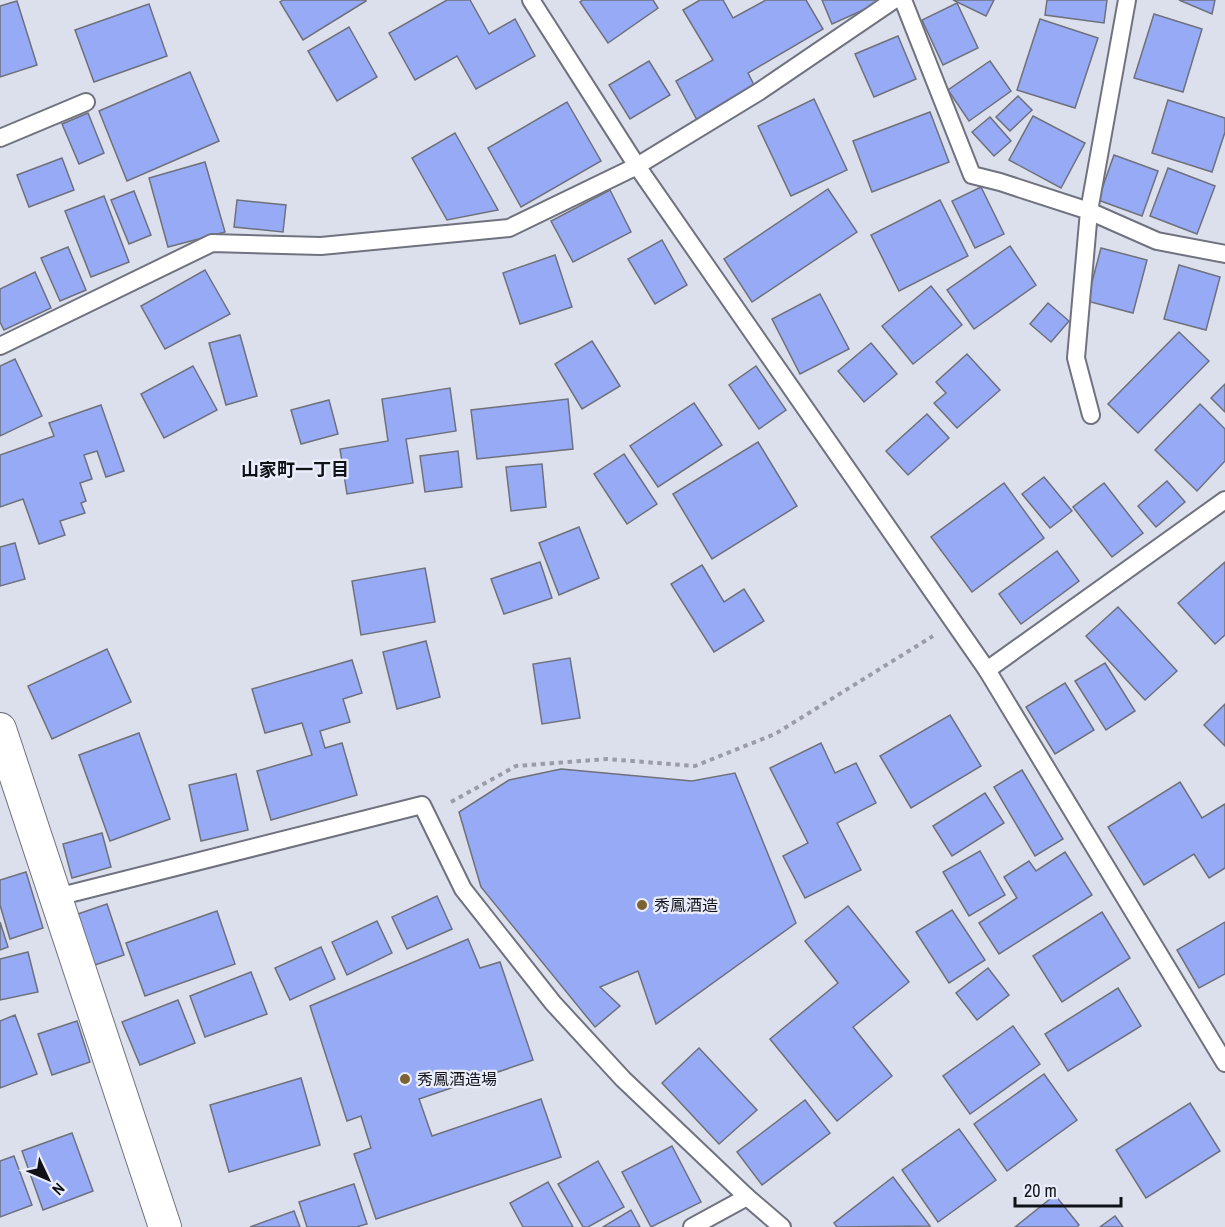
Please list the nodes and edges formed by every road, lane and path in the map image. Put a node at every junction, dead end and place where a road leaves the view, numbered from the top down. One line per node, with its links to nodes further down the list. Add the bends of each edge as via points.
1 (531, 0): 7 (lane)
2 (894, 0): 7 (lane, via 760,92)
3 (903, 0): 8 (lane, via 972,175)
4 (1127, 0): 8 (lane)
5 (86, 102): 6 (lane)
6 (0, 138)
7 (637, 166): 10 (lane, via 509,228 321,246 212,243); 13 (lane)
8 (1089, 211): 9 (lane, via 1157,241); 11 (lane, via 1076,358)
9 (1225, 254)
10 (0, 346)
11 (1091, 415)
12 (1225, 500): 14 (lane)
13 (954, 623): 14 (lane); 16 (path, via 775,734 695,766 607,759 516,766)
14 (987, 670): 18 (lane)
15 (0, 729): 17 (street)
16 (428, 815): 17 (lane, via 422,805); 19 (lane, via 464,889 553,1003 623,1079)
17 (57, 897): 20 (street)
18 (1225, 1063)
19 (747, 1197): 21 (lane); 22 (lane)
20 (165, 1227)
21 (692, 1227)
22 (782, 1227)

